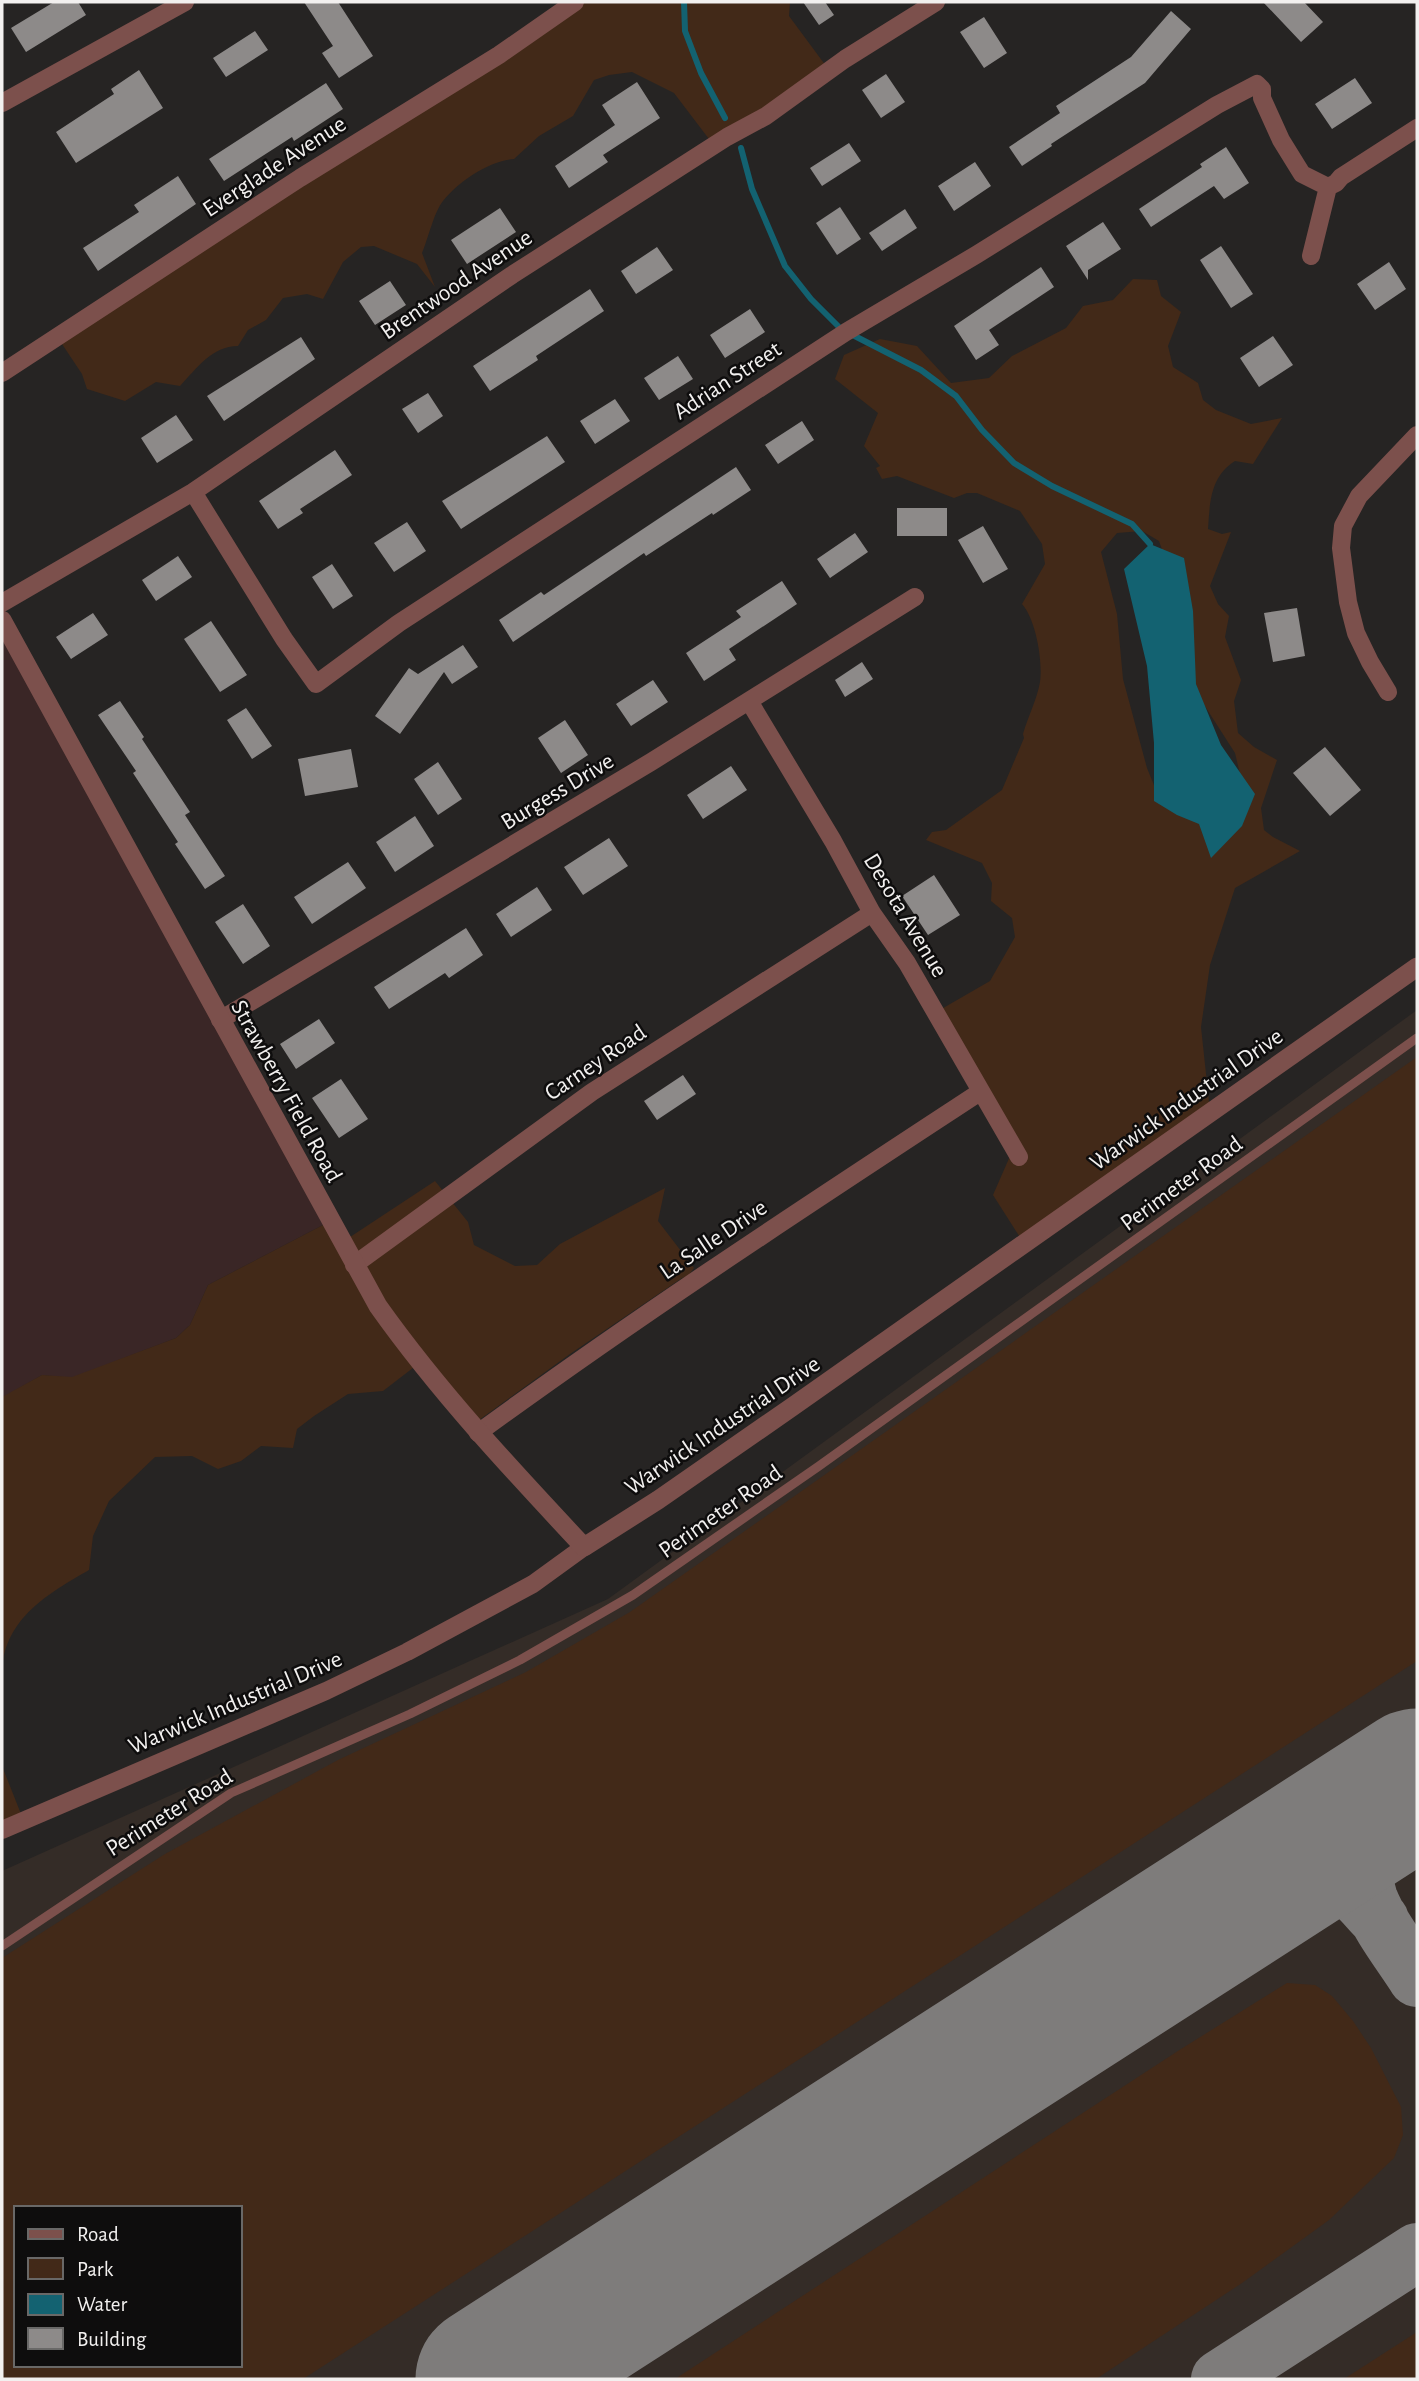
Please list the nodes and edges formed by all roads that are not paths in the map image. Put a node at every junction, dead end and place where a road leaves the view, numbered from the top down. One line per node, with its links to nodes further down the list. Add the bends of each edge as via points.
1 (185, 2): 4 (street)
2 (575, 2): 8 (street, Everglade Avenue)
3 (936, 2): 10 (street, Brentwood Avenue, via 766,116 512,275)
4 (2, 103)
5 (1417, 128): 6 (street)
6 (1328, 187): 7 (street); 10 (street, Adrian Street, via 1302,174 1281,140 1257,84 846,332 399,623 316,684)
7 (1311, 256)
8 (2, 373)
9 (1417, 435): 14 (street, via 1359,496 1343,526 1341,548 1356,633)
10 (193, 492): 12 (street, Brentwood Avenue)
11 (915, 597): 15 (street, Burgess Drive)
12 (2, 603)
13 (2, 620): 18 (street, Strawberry Field Road)
14 (1388, 692)
15 (749, 701): 16 (street, Desota Avenue); 18 (street, Burgess Drive)
16 (873, 913): 20 (street, Desota Avenue); 22 (street, Carney Road, via 592,1092)
17 (1417, 967): 24 (street, Warwick Industrial Drive, via 793,1408)
18 (220, 1020): 22 (street, Strawberry Field Road)
19 (1417, 1038): 26 (lane, Perimeter Road, via 633,1594 520,1660 230,1793)
20 (980, 1092): 21 (street, Desota Avenue); 23 (street, La Salle Drive, via 771,1228)
21 (1018, 1157)
22 (354, 1265): 23 (street, Strawberry Field Road, via 400,1337)
23 (478, 1433): 24 (street, Strawberry Field Road)
24 (584, 1547): 25 (street, Warwick Industrial Drive, via 533,1584 407,1652)
25 (2, 1830)
26 (2, 1946)

